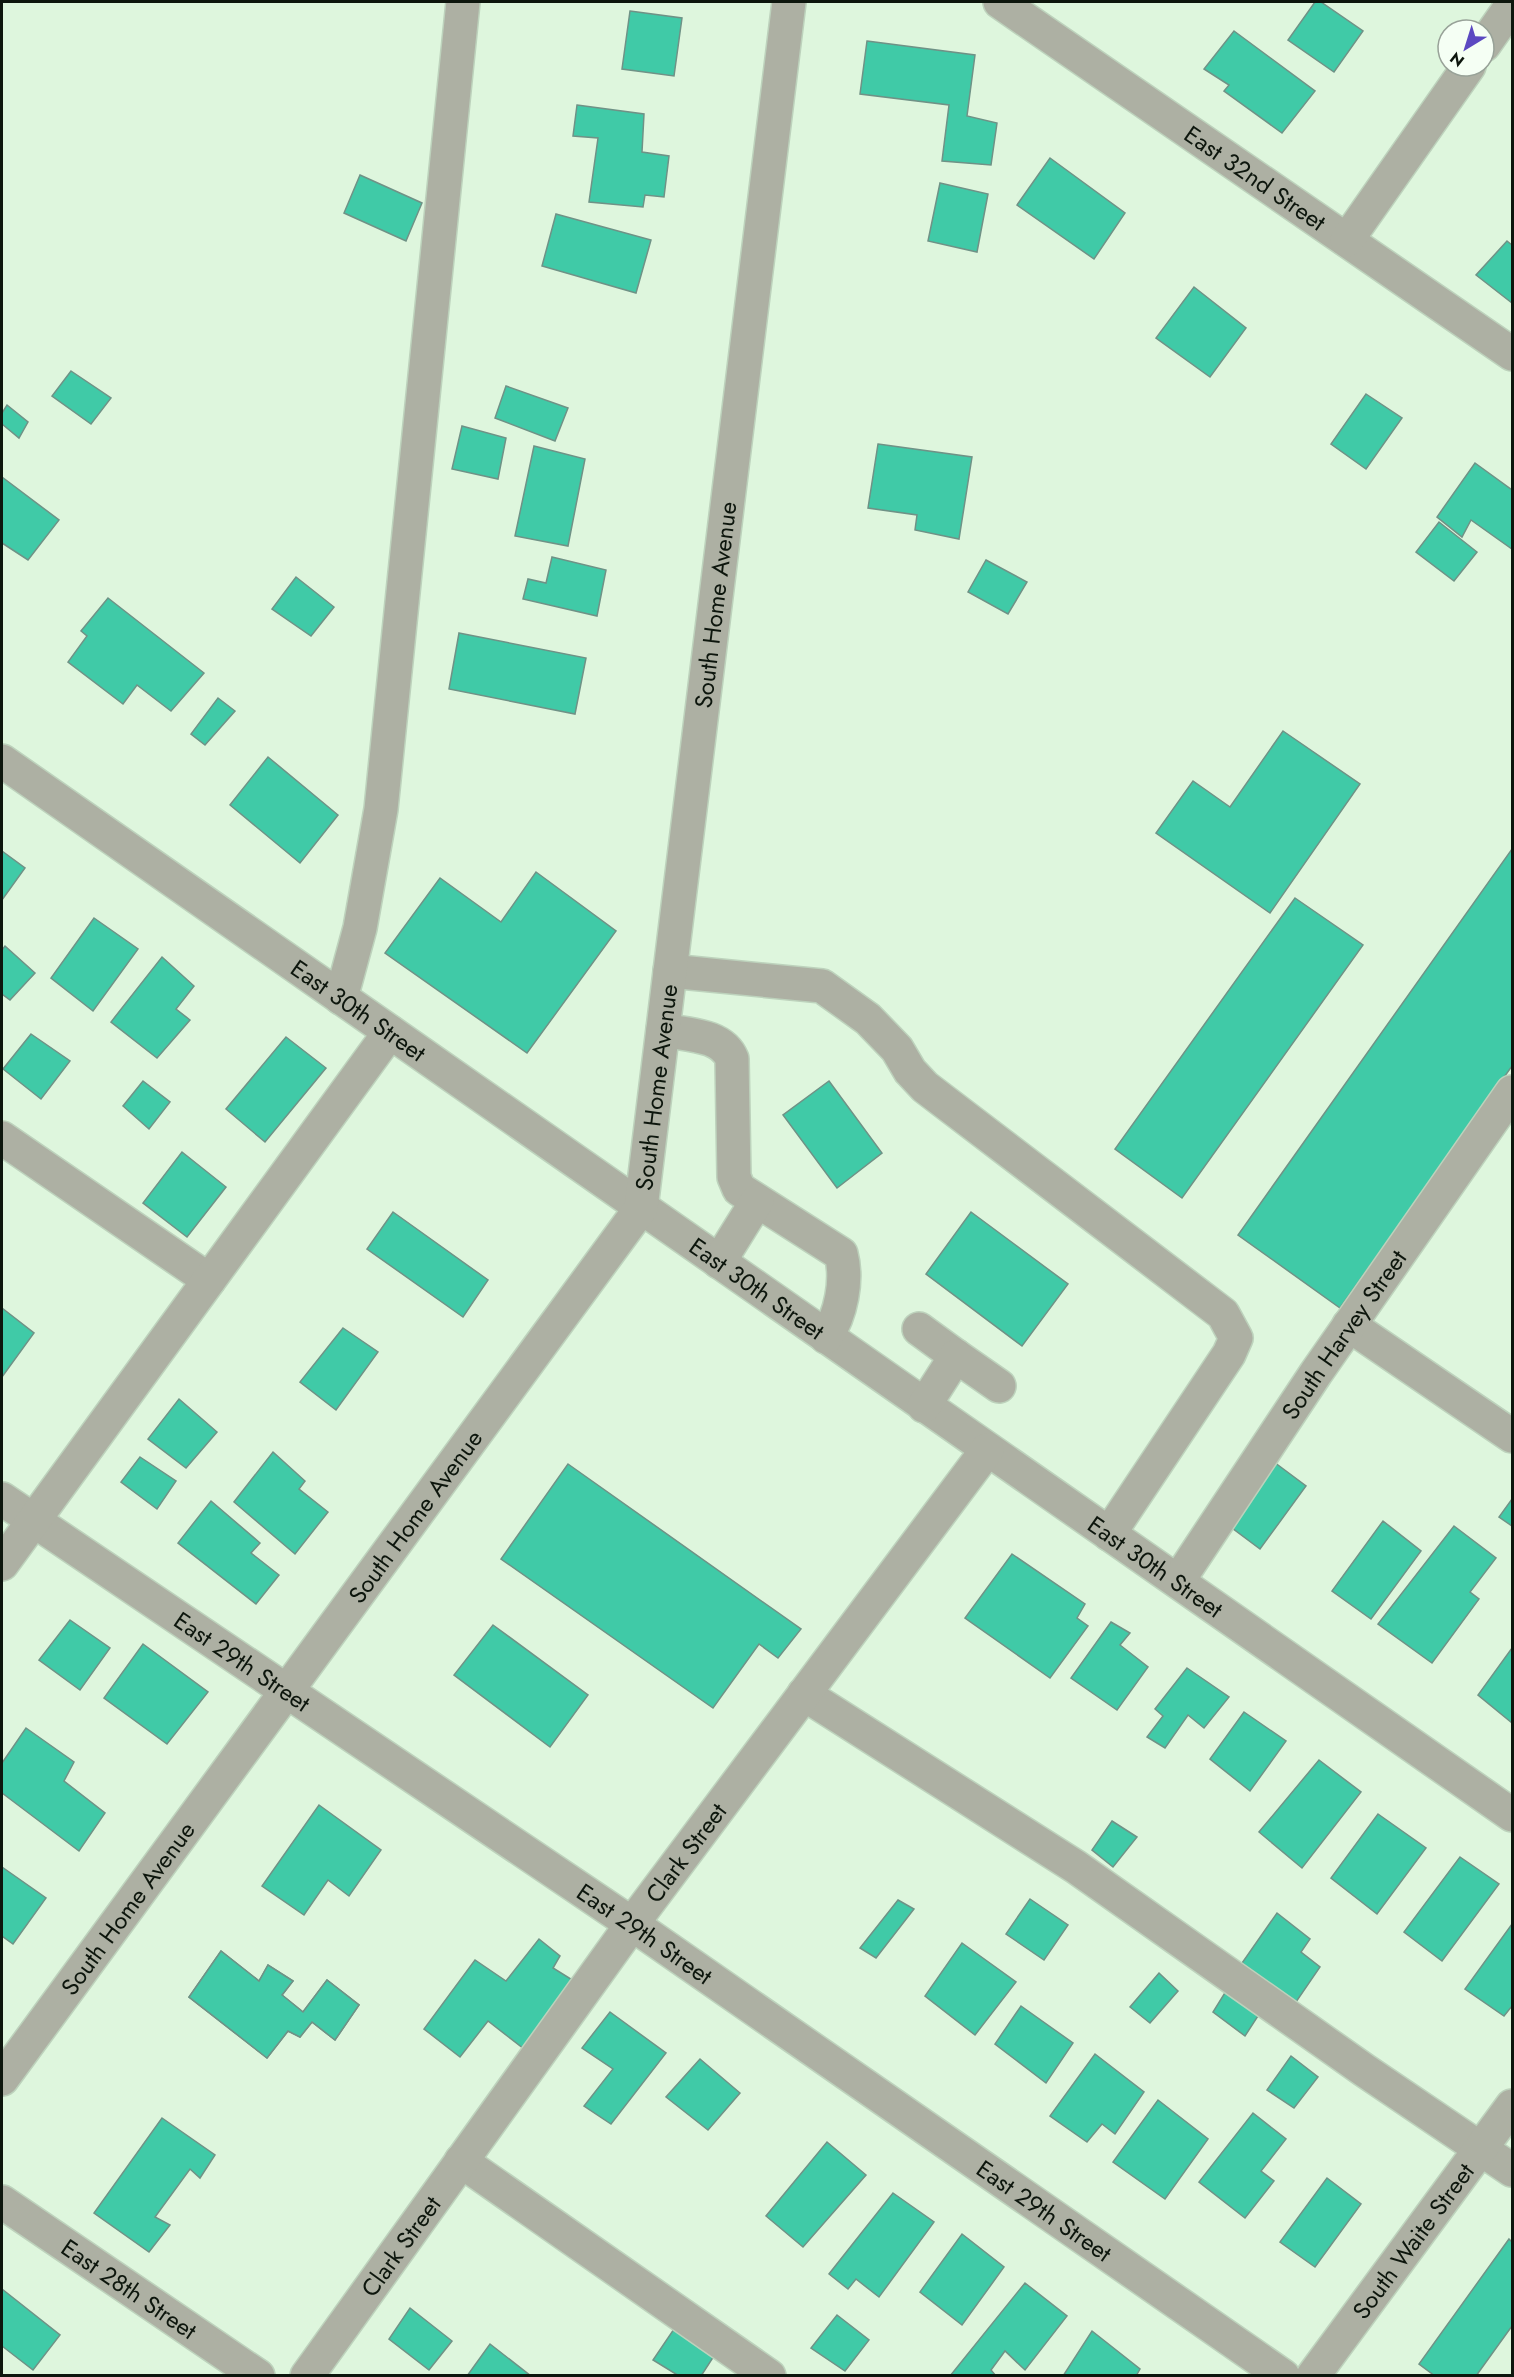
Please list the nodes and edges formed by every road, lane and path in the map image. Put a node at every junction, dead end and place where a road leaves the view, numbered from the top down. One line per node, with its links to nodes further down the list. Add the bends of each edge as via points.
1 (463, 2): 11 (street, via 381,809 360,928)
2 (789, 2): 10 (street, South Home Avenue)
3 (1000, 2): 7 (street, East 32nd Street)
4 (1512, 5): 5 (street)
5 (1496, 28)
6 (1461, 78): 7 (street)
7 (1347, 240): 8 (street, East 32nd Street)
8 (1512, 354)
9 (2, 761): 11 (street, East 30th Street)
10 (670, 971): 12 (street, South Home Avenue); 30 (street, via 822,986 868,1019 897,1048 925,1087 1222,1314 1236,1338 1229,1354)
11 (341, 998): 13 (street, East 30th Street)
12 (663, 1030): 16 (street, via 717,1041 728,1049 732,1059 734,1177 739,1189); 17 (street, South Home Avenue)
13 (390, 1032): 17 (street, East 30th Street); 19 (street)
14 (1512, 1092): 20 (street, South Harvey Street)
15 (2, 1138): 19 (street)
16 (757, 1201): 18 (street); 22 (street, via 841,1254 845,1270 835,1324)
17 (641, 1208): 18 (street, East 30th Street); 33 (street, South Home Avenue)
18 (719, 1262): 22 (street, East 30th Street)
19 (209, 1280): 29 (street)
20 (1349, 1325): 26 (street); 32 (street, South Harvey Street)
21 (919, 1329): 23 (street)
22 (826, 1337): 25 (street, East 30th Street)
23 (956, 1356): 24 (street); 25 (street)
24 (999, 1386)
25 (924, 1406): 27 (street, East 30th Street)
26 (1512, 1436)
27 (987, 1450): 30 (street, East 30th Street); 34 (street, Clark Street)
28 (2, 1499): 29 (street, East 29th Street)
29 (33, 1520): 31 (street); 33 (street, East 29th Street)
30 (1109, 1534): 32 (street, East 30th Street)
31 (2, 1564)
32 (1178, 1581): 35 (street, East 30th Street)
33 (287, 1693): 36 (street, East 29th Street); 37 (street, South Home Avenue)
34 (804, 1694): 36 (street, Clark Street); 39 (street, via 1076,1867)
35 (1512, 1815)
36 (632, 1924): 40 (street, Clark Street); 46 (street, East 29th Street)
37 (2, 2079)
38 (1512, 2106): 39 (street, South Waite Street)
39 (1481, 2149): 41 (street); 47 (street, South Waite Street)
40 (461, 2162): 44 (street, Clark Street); 45 (street)
41 (1512, 2170)
42 (2, 2202): 43 (street, East 28th Street)
43 (258, 2376)
44 (307, 2376)
45 (769, 2376)
46 (1283, 2376)
47 (1313, 2376)

